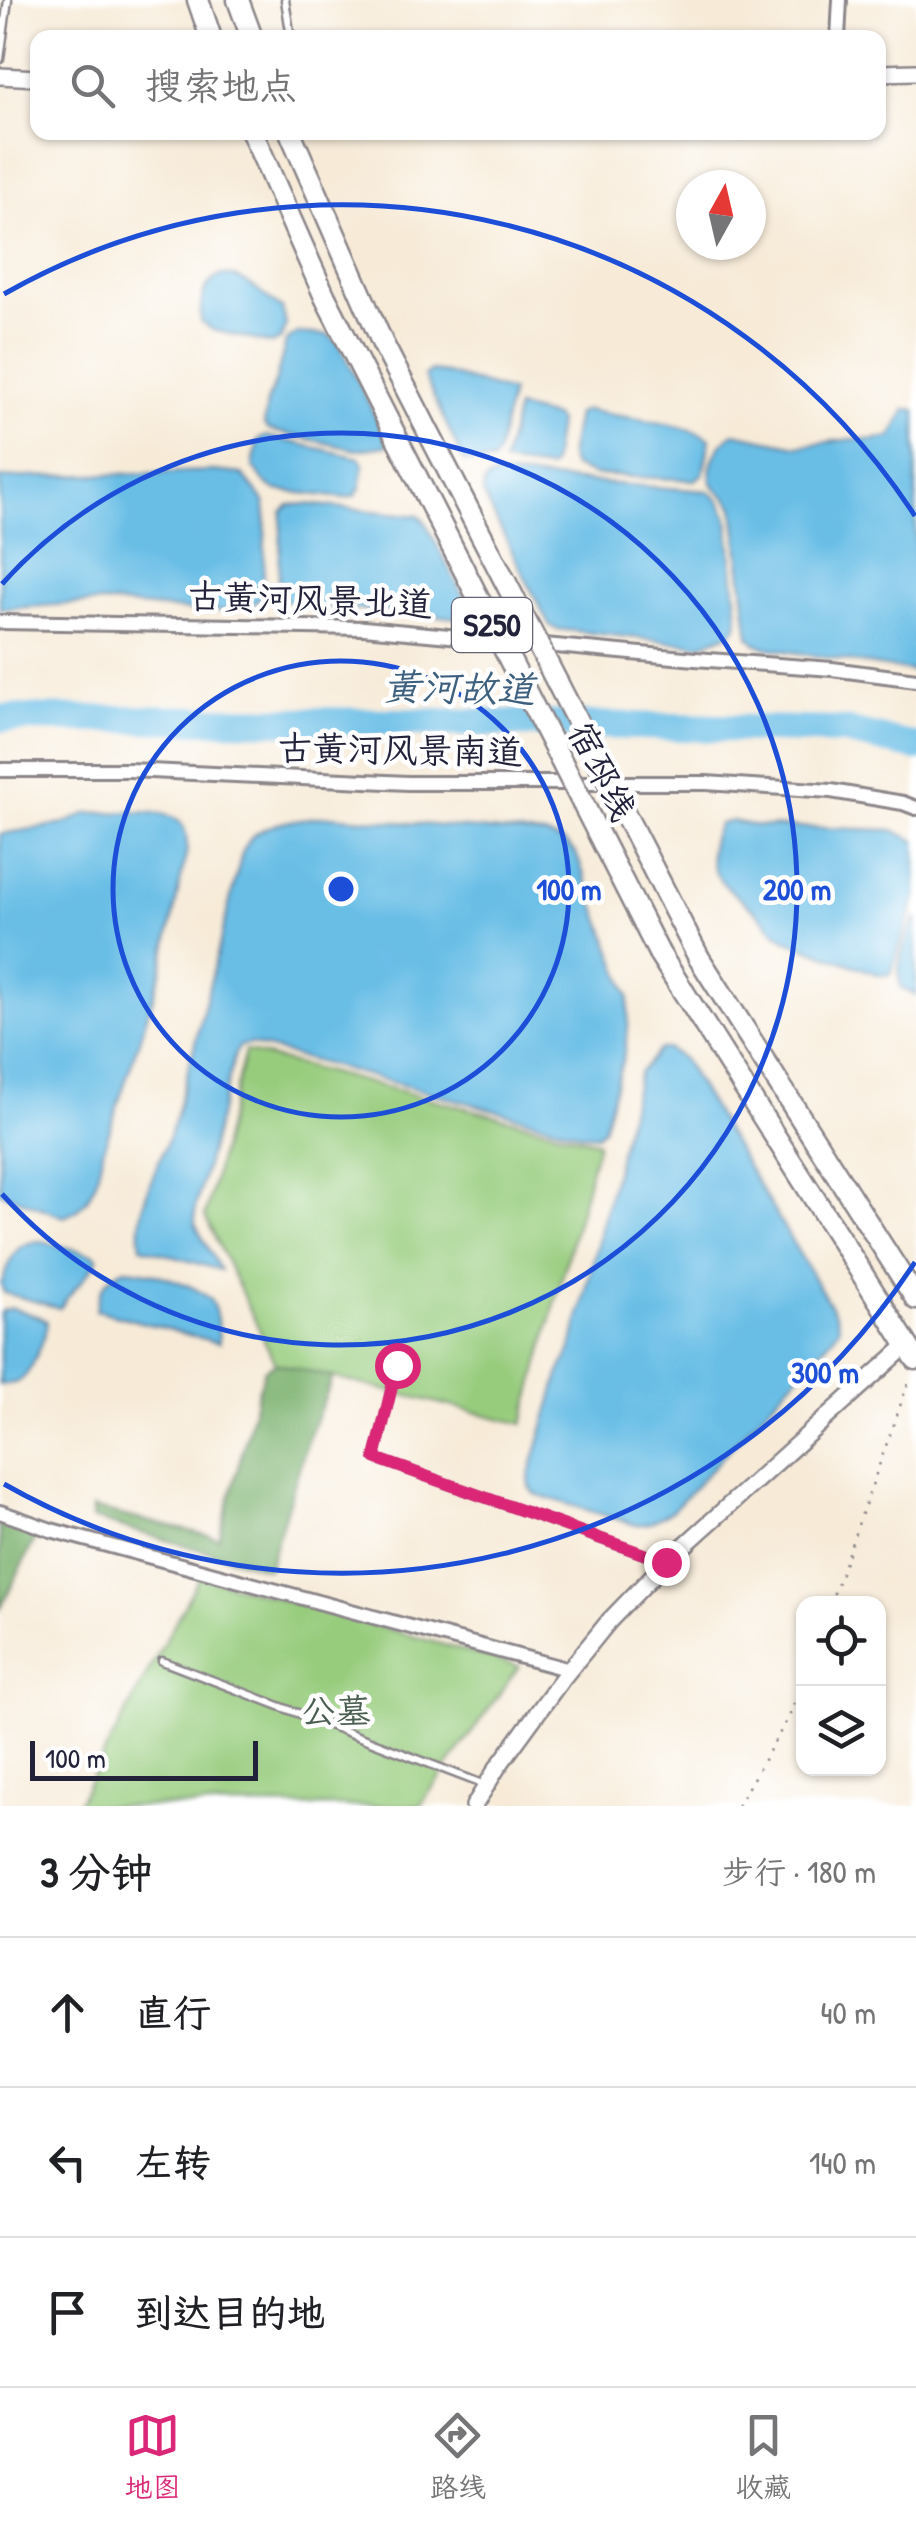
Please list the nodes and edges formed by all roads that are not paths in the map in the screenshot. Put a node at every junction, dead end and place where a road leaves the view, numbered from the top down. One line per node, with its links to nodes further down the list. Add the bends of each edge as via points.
1 (8, 0): 10 (lane)
2 (198, 0): 6 (main road)
3 (238, 0): 7 (main road)
4 (285, 0): 8 (lane)
5 (840, 0): 9 (street)
6 (209, 30)
7 (249, 30)
8 (290, 30)
9 (838, 30)
10 (0, 59)
11 (886, 72): 12 (street)
12 (916, 72)
13 (0, 76): 14 (street)
14 (30, 78)
15 (255, 140): 22 (main road, 宿邳线 / S250, bridge, via 324,297 658,953)
16 (294, 140): 21 (main road, 宿邳线 / S250, bridge, via 382,342 698,958)
17 (0, 622): 18 (street, 古黄河风景北道, via 364,628)
18 (916, 680)
19 (0, 770): 20 (street, 古黄河风景南道, via 408,783 706,783 832,791)
20 (916, 808)
21 (916, 1298)
22 (912, 1352): 25 (street)
23 (397, 1365): 25 (lane, via 375,1458)
24 (0, 1512): 27 (street)
25 (666, 1562): 27 (street)
26 (162, 1660): 28 (lane)
27 (570, 1670): 28 (street)
28 (486, 1786): 29 (street)
29 (474, 1806)

